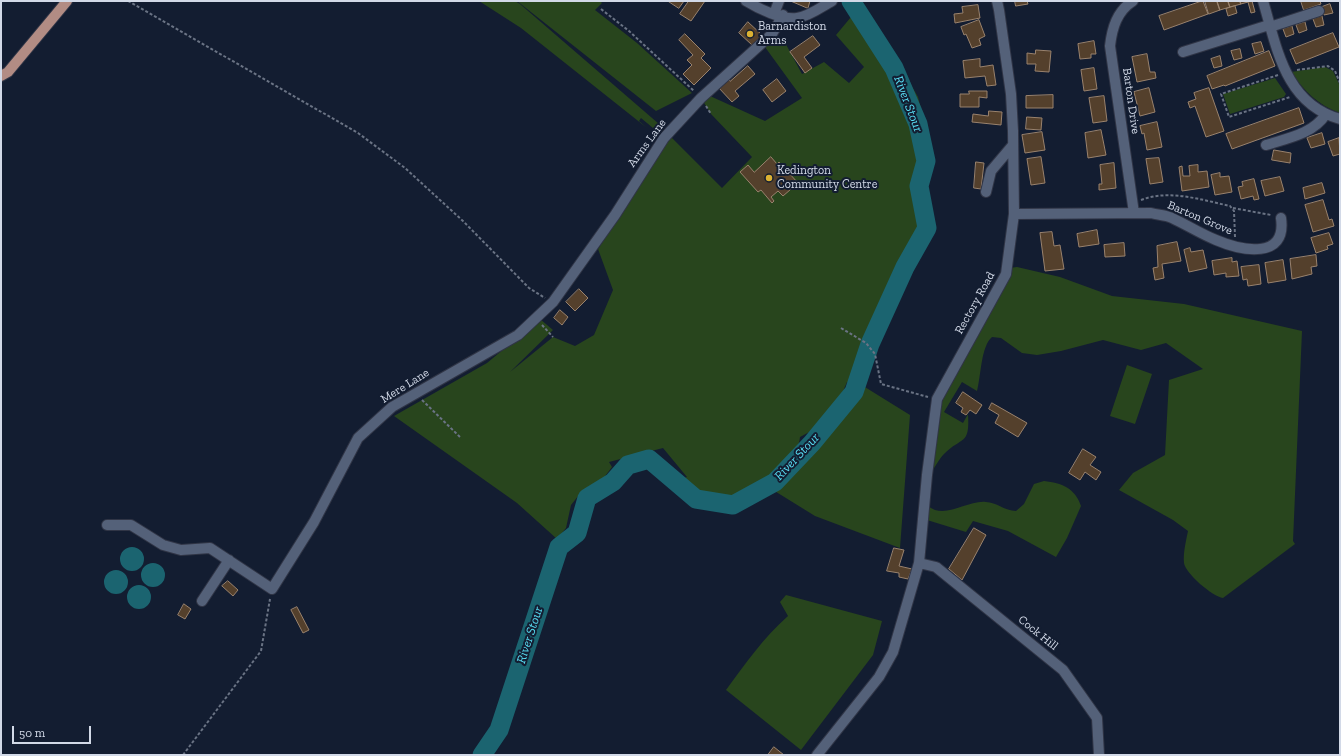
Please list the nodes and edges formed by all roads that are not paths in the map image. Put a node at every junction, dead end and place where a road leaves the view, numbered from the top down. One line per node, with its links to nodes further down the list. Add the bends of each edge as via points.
1 (67, 1): 12 (main road, via 8,72)
2 (746, 1): 9 (street, via 760,10)
3 (779, 1): 9 (street, Arms Lane)
4 (832, 1): 9 (street, via 796,18)
5 (997, 1): 15 (street, Rectory Road, via 1010,94)
6 (1133, 1): 18 (street, Barton Drive, via 1126,5 1117,17 1110,46)
7 (1263, 1): 10 (street)
8 (1319, 11): 10 (street)
9 (778, 15): 21 (street, Arms Lane, via 772,34 701,98 675,132 664,138 584,260)
10 (1269, 26): 11 (street); 13 (street, via 1286,72 1300,94)
11 (1183, 52)
12 (1, 76)
13 (1326, 114): 14 (street); 16 (street, via 1321,123 1314,128)
14 (1340, 120)
15 (1013, 145): 17 (street, via 991,171); 19 (street, Rectory Road)
16 (1266, 145)
17 (986, 192)
18 (1133, 208): 19 (street, Barton Grove); 20 (street, Barton Grove, via 1170,217 1214,240 1235,246 1265,249 1281,238)
19 (1014, 214): 24 (street, Rectory Road, via 1006,274 937,399)
20 (1281, 218)
21 (553, 302): 23 (street, Mere Lane, via 518,334 392,407 358,438 314,522 272,589)
22 (107, 525): 23 (street, via 131,525 163,545 181,550 210,548)
23 (229, 560): 25 (street)
24 (919, 563): 26 (street, Rectory Road, via 894,652 879,677); 27 (street, Cock Hill, via 936,567 1063,670 1097,718)
25 (202, 600)
26 (817, 755)
27 (1099, 755)

